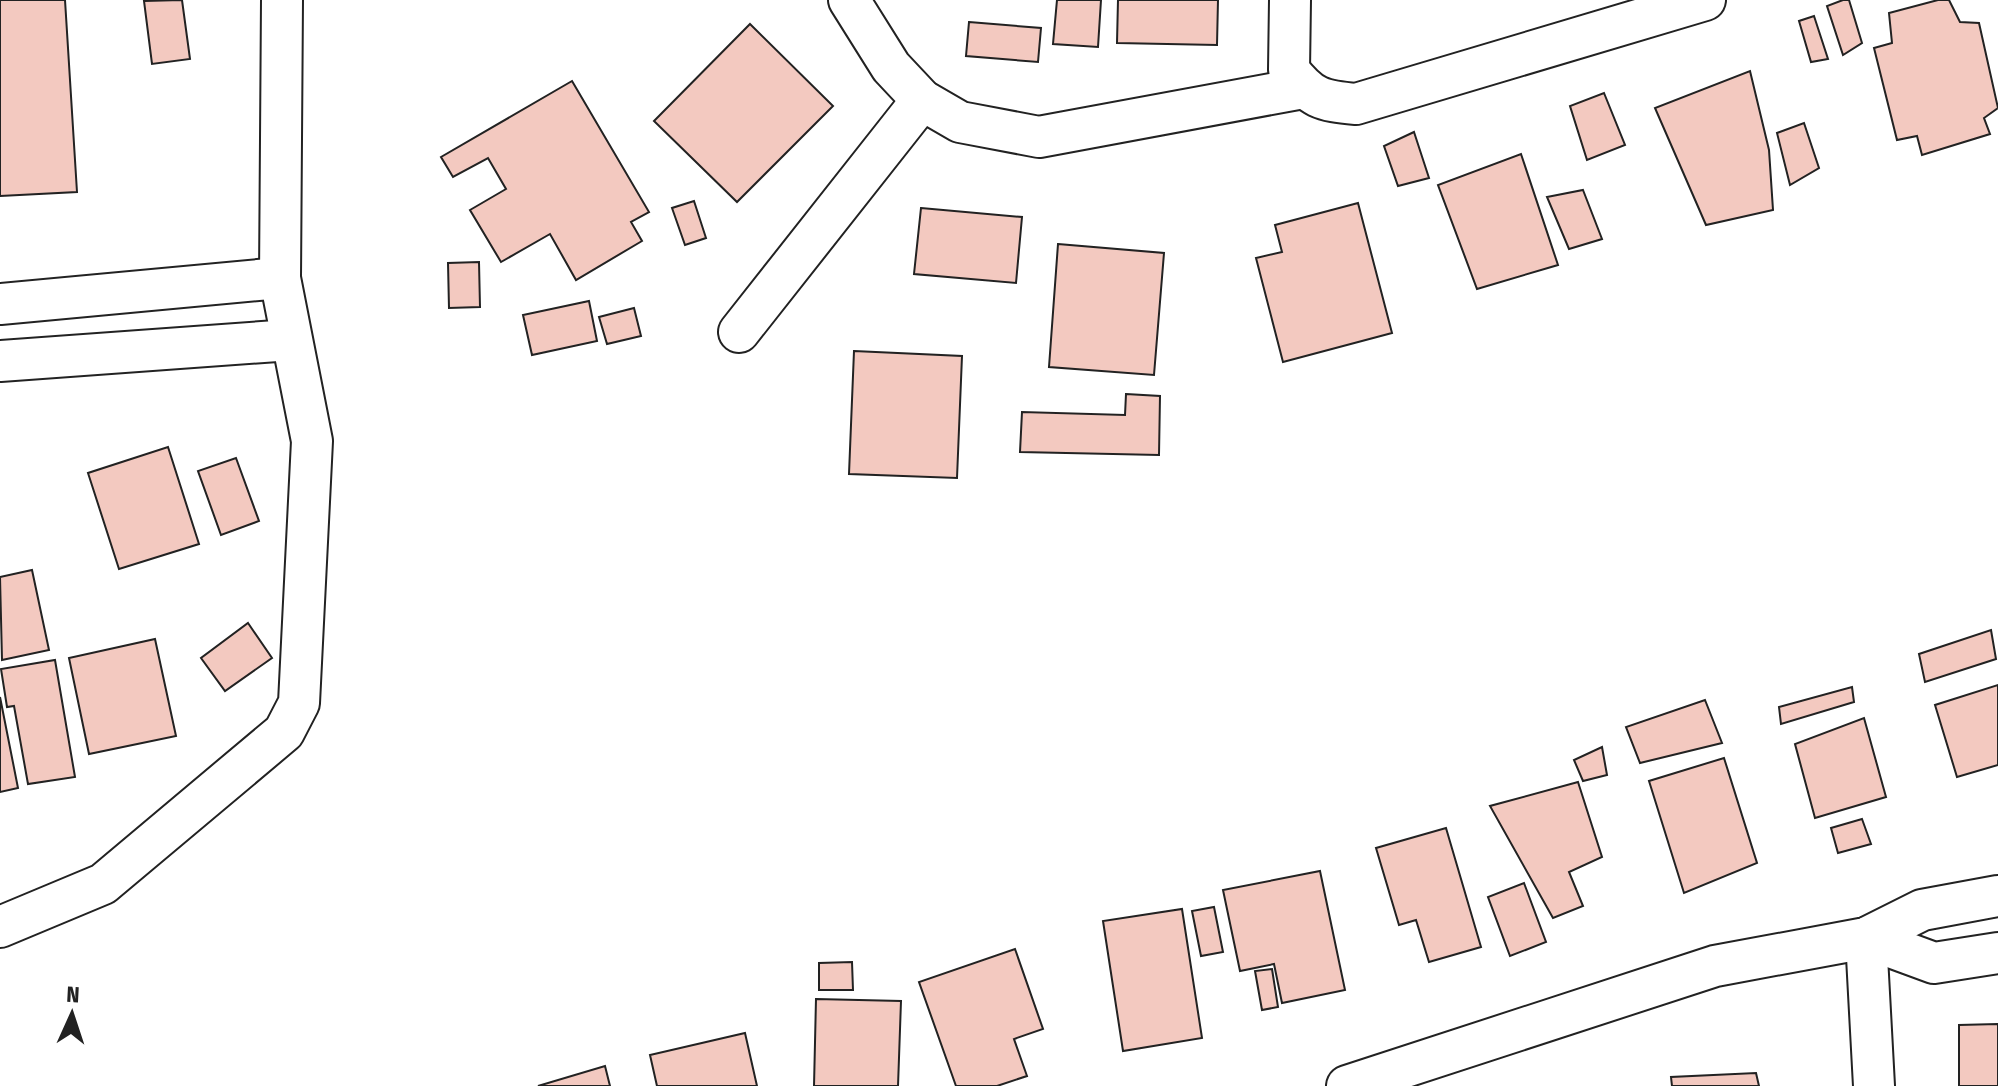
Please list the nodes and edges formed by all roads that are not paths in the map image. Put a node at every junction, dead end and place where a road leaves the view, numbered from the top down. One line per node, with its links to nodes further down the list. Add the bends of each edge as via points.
1 (282, 0): 7 (street)
2 (849, 0): 6 (street, via 891,67)
3 (1290, 0): 5 (street, via 1289,70)
4 (1705, 0): 5 (street, via 1356,104 1323,101)
5 (1303, 88): 6 (street, via 1039,137 960,122)
6 (922, 100): 9 (street)
7 (280, 278): 8 (street); 10 (street)
8 (0, 304)
9 (739, 332)
10 (291, 340): 11 (street); 13 (street, via 312,441 299,703 284,732 103,884)
11 (0, 361)
12 (1998, 896): 14 (street, via 1922,910)
13 (0, 927)
14 (1866, 938): 15 (street, via 1934,963); 16 (street, via 1715,966); 17 (street)
15 (1998, 953)
16 (1347, 1086)
17 (1874, 1086)

